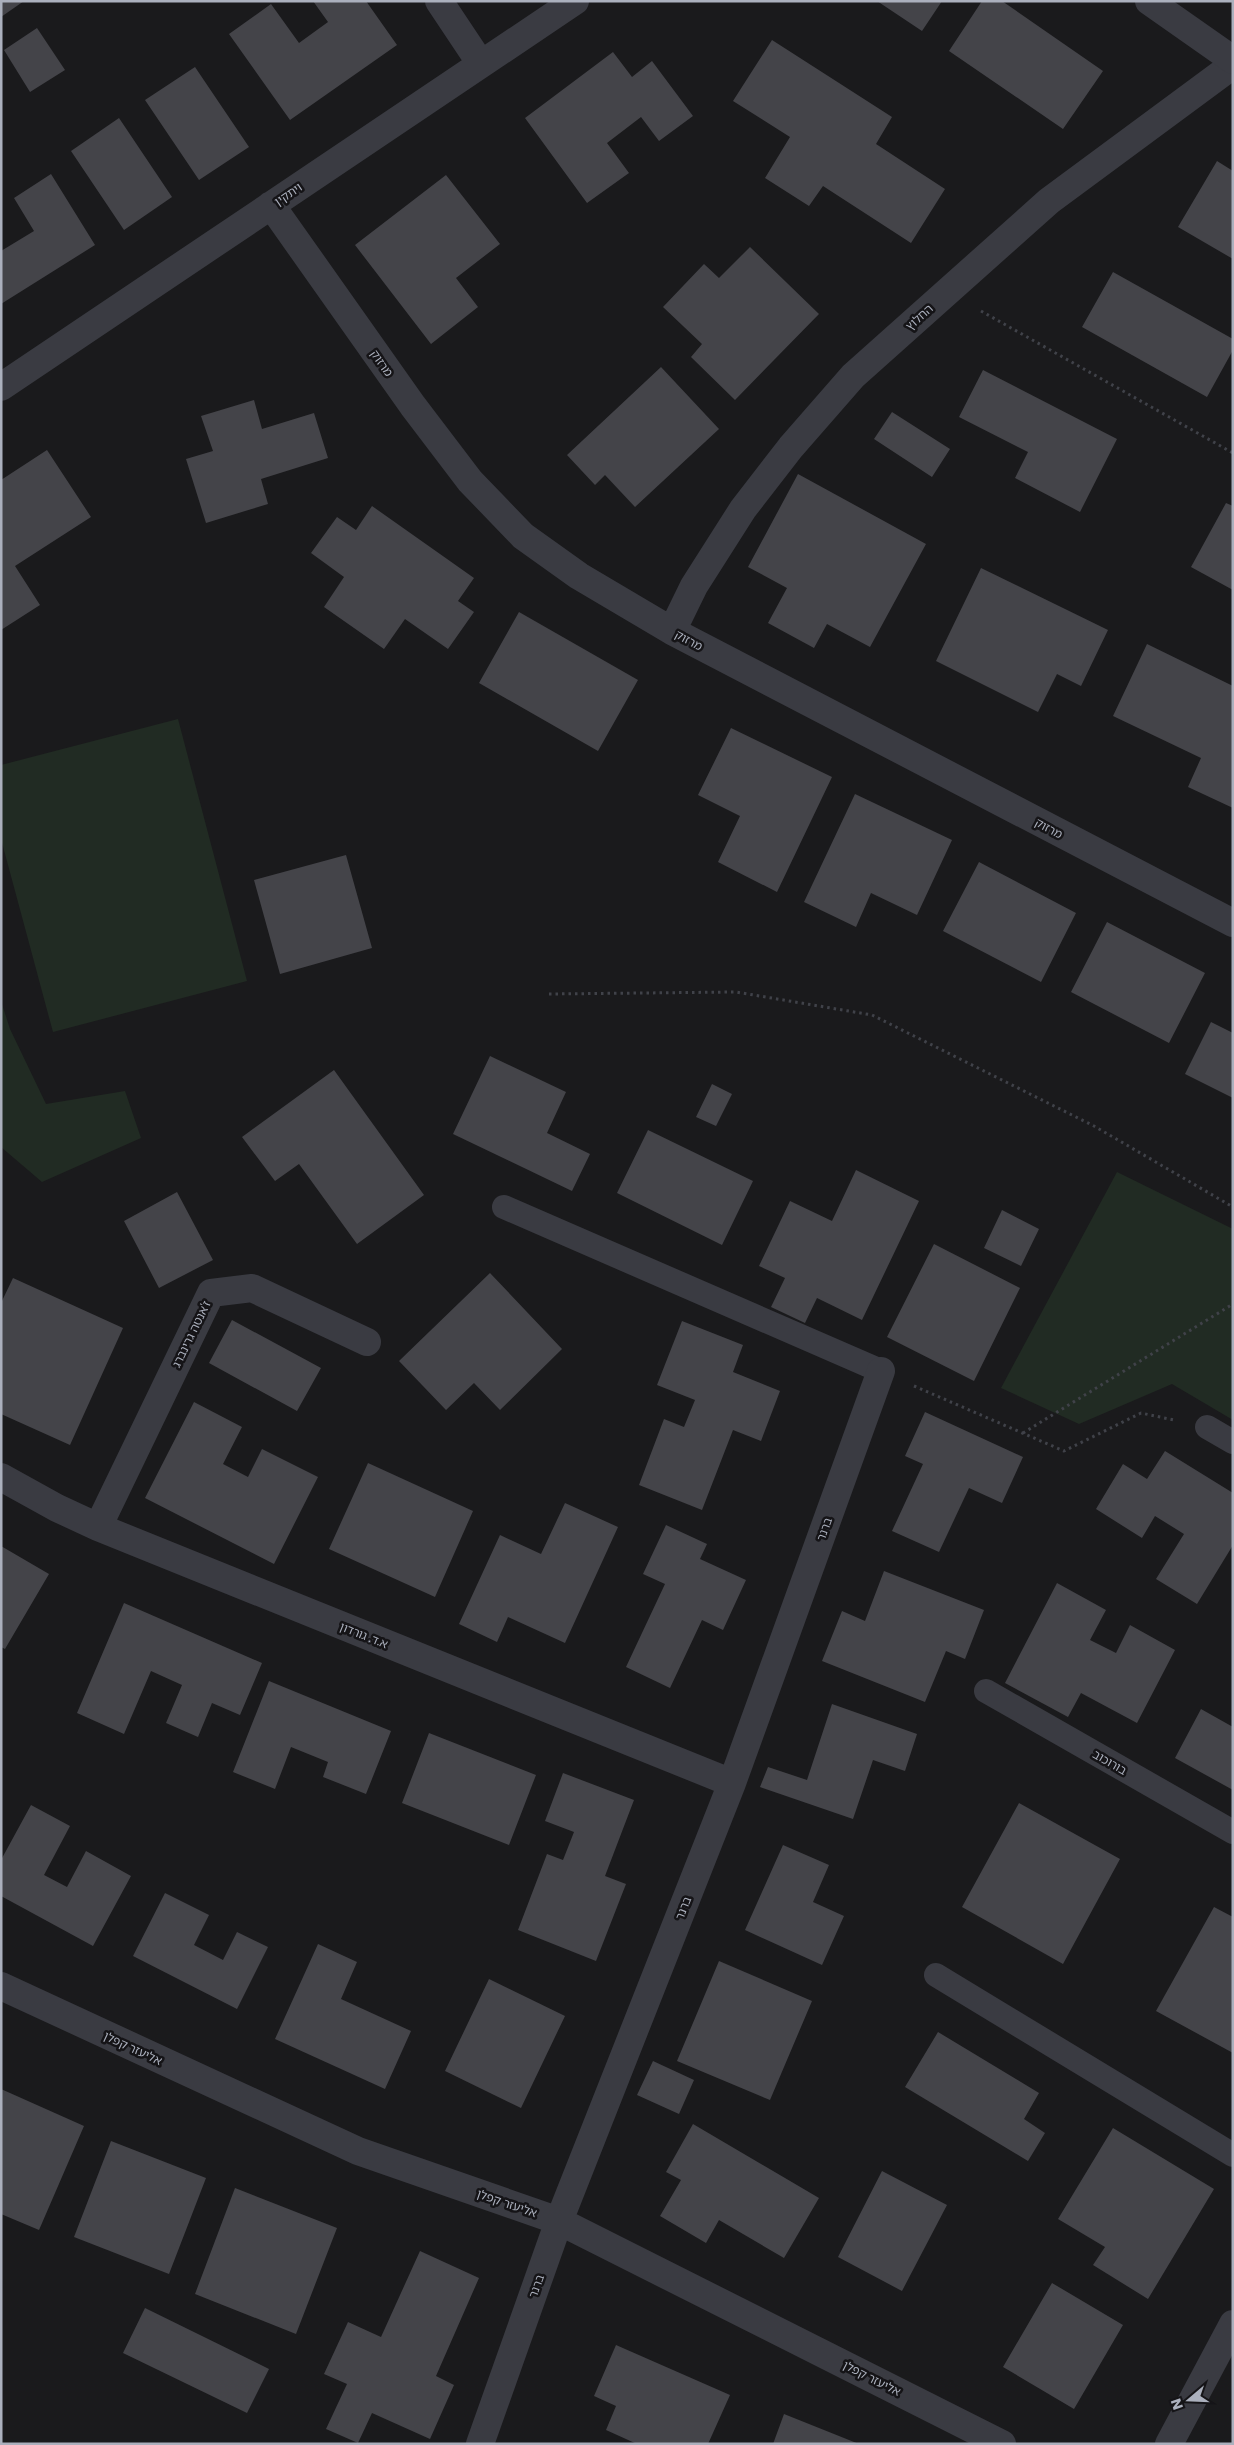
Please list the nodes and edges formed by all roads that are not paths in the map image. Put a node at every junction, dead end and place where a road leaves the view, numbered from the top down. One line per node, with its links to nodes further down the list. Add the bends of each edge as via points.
1 (439, 1): 5 (street)
2 (575, 1): 5 (street, ויתקין)
3 (1149, 1): 4 (street)
4 (1233, 60)
5 (481, 64): 7 (street, ויתקין)
6 (1233, 64): 9 (street, החלוץ, via 1049,201 854,376 791,447 743,509 694,586)
7 (271, 205): 8 (street, ויתקין); 9 (street, מרזוק, via 470,481 523,536 579,576)
8 (1, 387)
9 (672, 631): 10 (street, מרזוק)
10 (1233, 924)
11 (504, 1207): 13 (lane)
12 (367, 1342): 17 (street, ז'אנטה גרינברג, via 252,1288 211,1293)
13 (881, 1371): 19 (street, ברנר)
14 (1207, 1427): 15 (lane)
15 (1233, 1442)
16 (1, 1477): 17 (street, א.ד. גורדון)
17 (98, 1527): 19 (street, א.ד. גורדון)
18 (986, 1691): 20 (lane, בורוכוב)
19 (732, 1784): 24 (street, ברנר)
20 (1233, 1832)
21 (936, 1975): 23 (lane)
22 (1, 1986): 24 (street, אליעזר קפלן, via 358,2151)
23 (1233, 2155)
24 (559, 2221): 26 (street, ברנר); 27 (street, אליעזר קפלן)
25 (1233, 2324): 28 (street)
26 (480, 2444)
27 (1002, 2444)
28 (1169, 2444)

